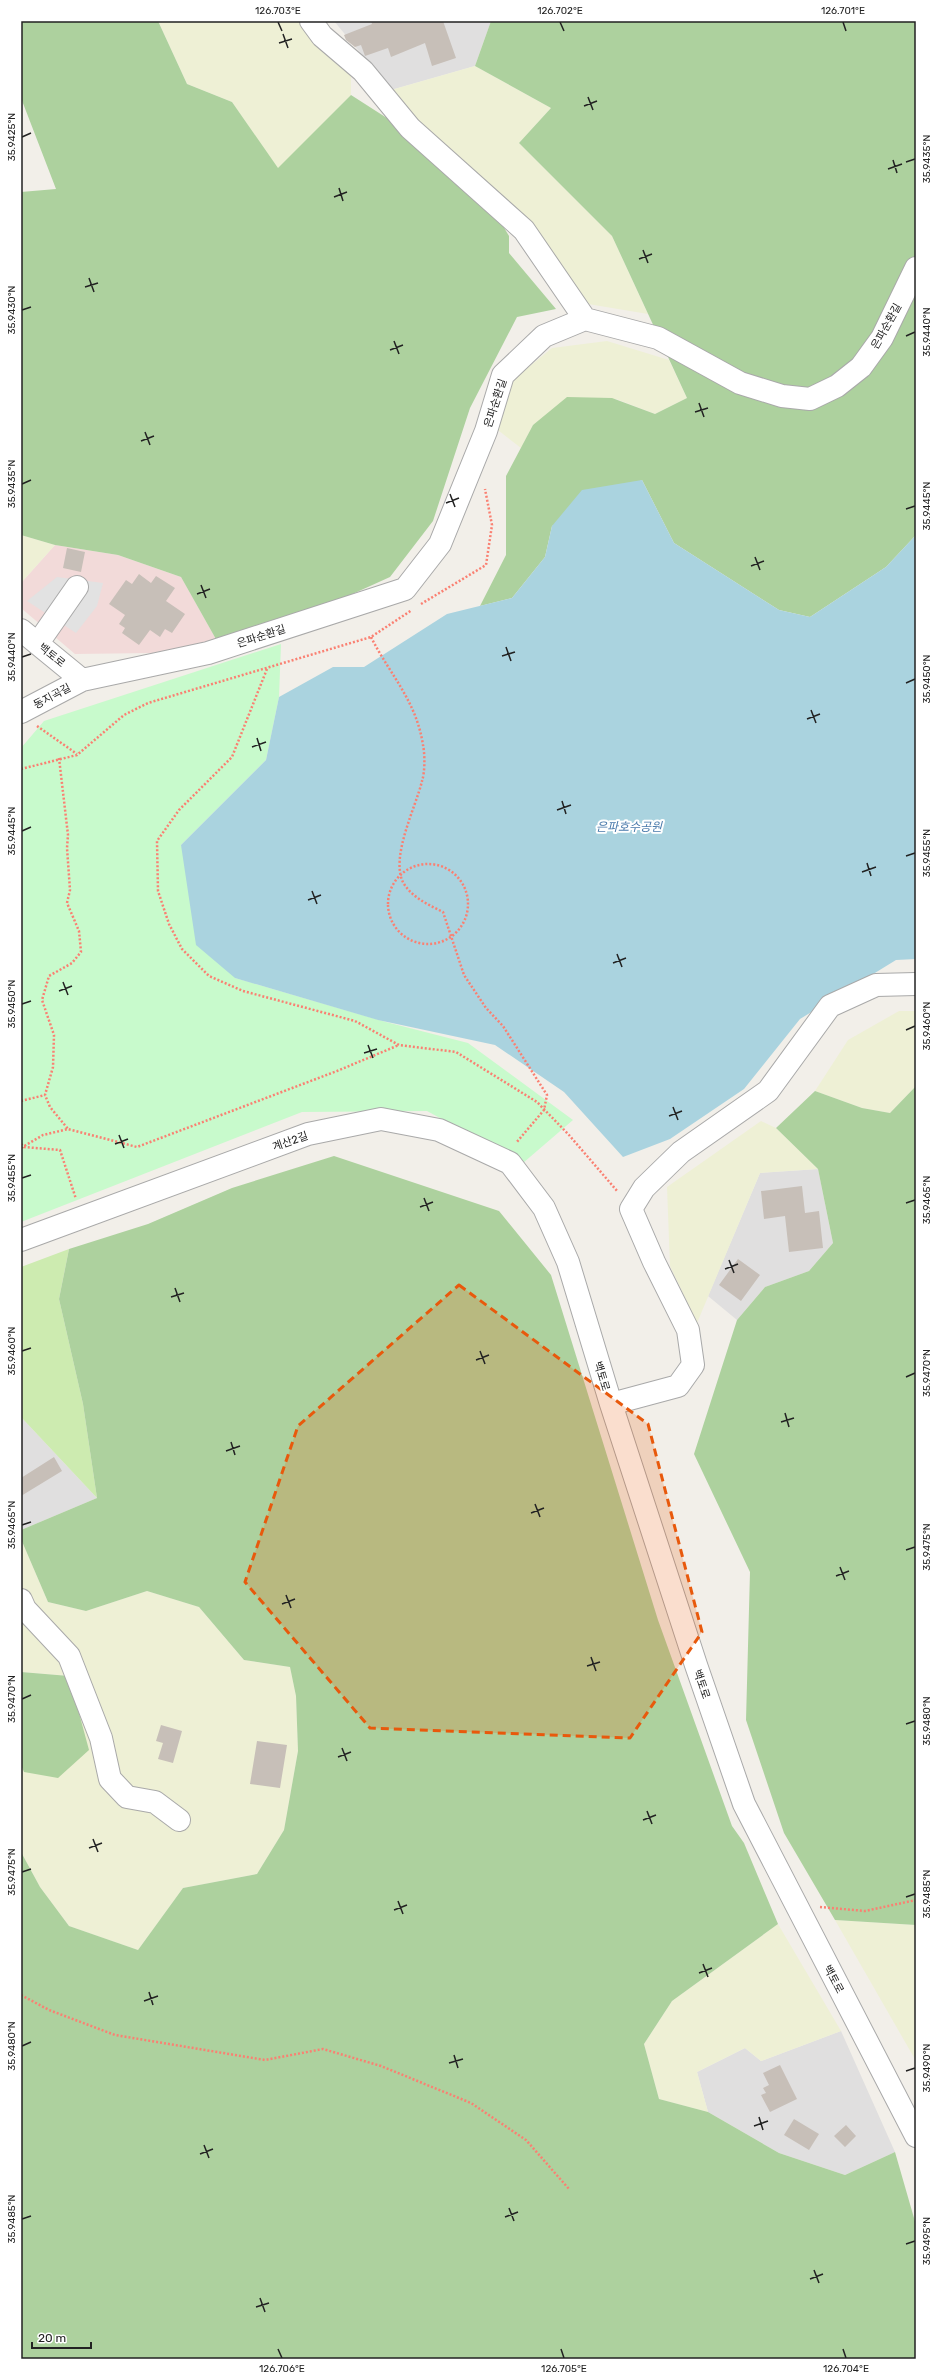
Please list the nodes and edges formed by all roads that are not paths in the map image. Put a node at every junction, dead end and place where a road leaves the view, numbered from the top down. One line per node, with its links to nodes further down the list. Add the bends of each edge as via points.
1 (311, 21): 3 (street, via 322,36 364,71 410,128 524,230)
2 (916, 268): 3 (street, 은파순환길, via 882,338 861,367 838,386 810,399 782,396 740,383 658,338)
3 (585, 319): 6 (street, 은파순환길, via 544,336 503,375 486,431 440,544 405,589 208,653)
4 (77, 587): 5 (street)
5 (29, 636): 6 (street, 백토로)
6 (82, 680): 7 (street, 동지곡길)
7 (28, 719)
8 (916, 984): 11 (street, via 876,985 830,1006 768,1091 681,1152 644,1188 631,1209 688,1330 693,1365 678,1386)
9 (544, 1208): 10 (street, 계산2길, via 510,1163 503,1159 439,1130 381,1119 308,1134); 11 (street, 백토로, via 568,1262)
10 (21, 1240)
11 (611, 1404): 14 (street, 백토로, via 744,1804)
12 (21, 1600): 13 (street, via 25,1609 69,1656 102,1738 110,1779 127,1797 155,1802)
13 (179, 1820)
14 (916, 2136)

